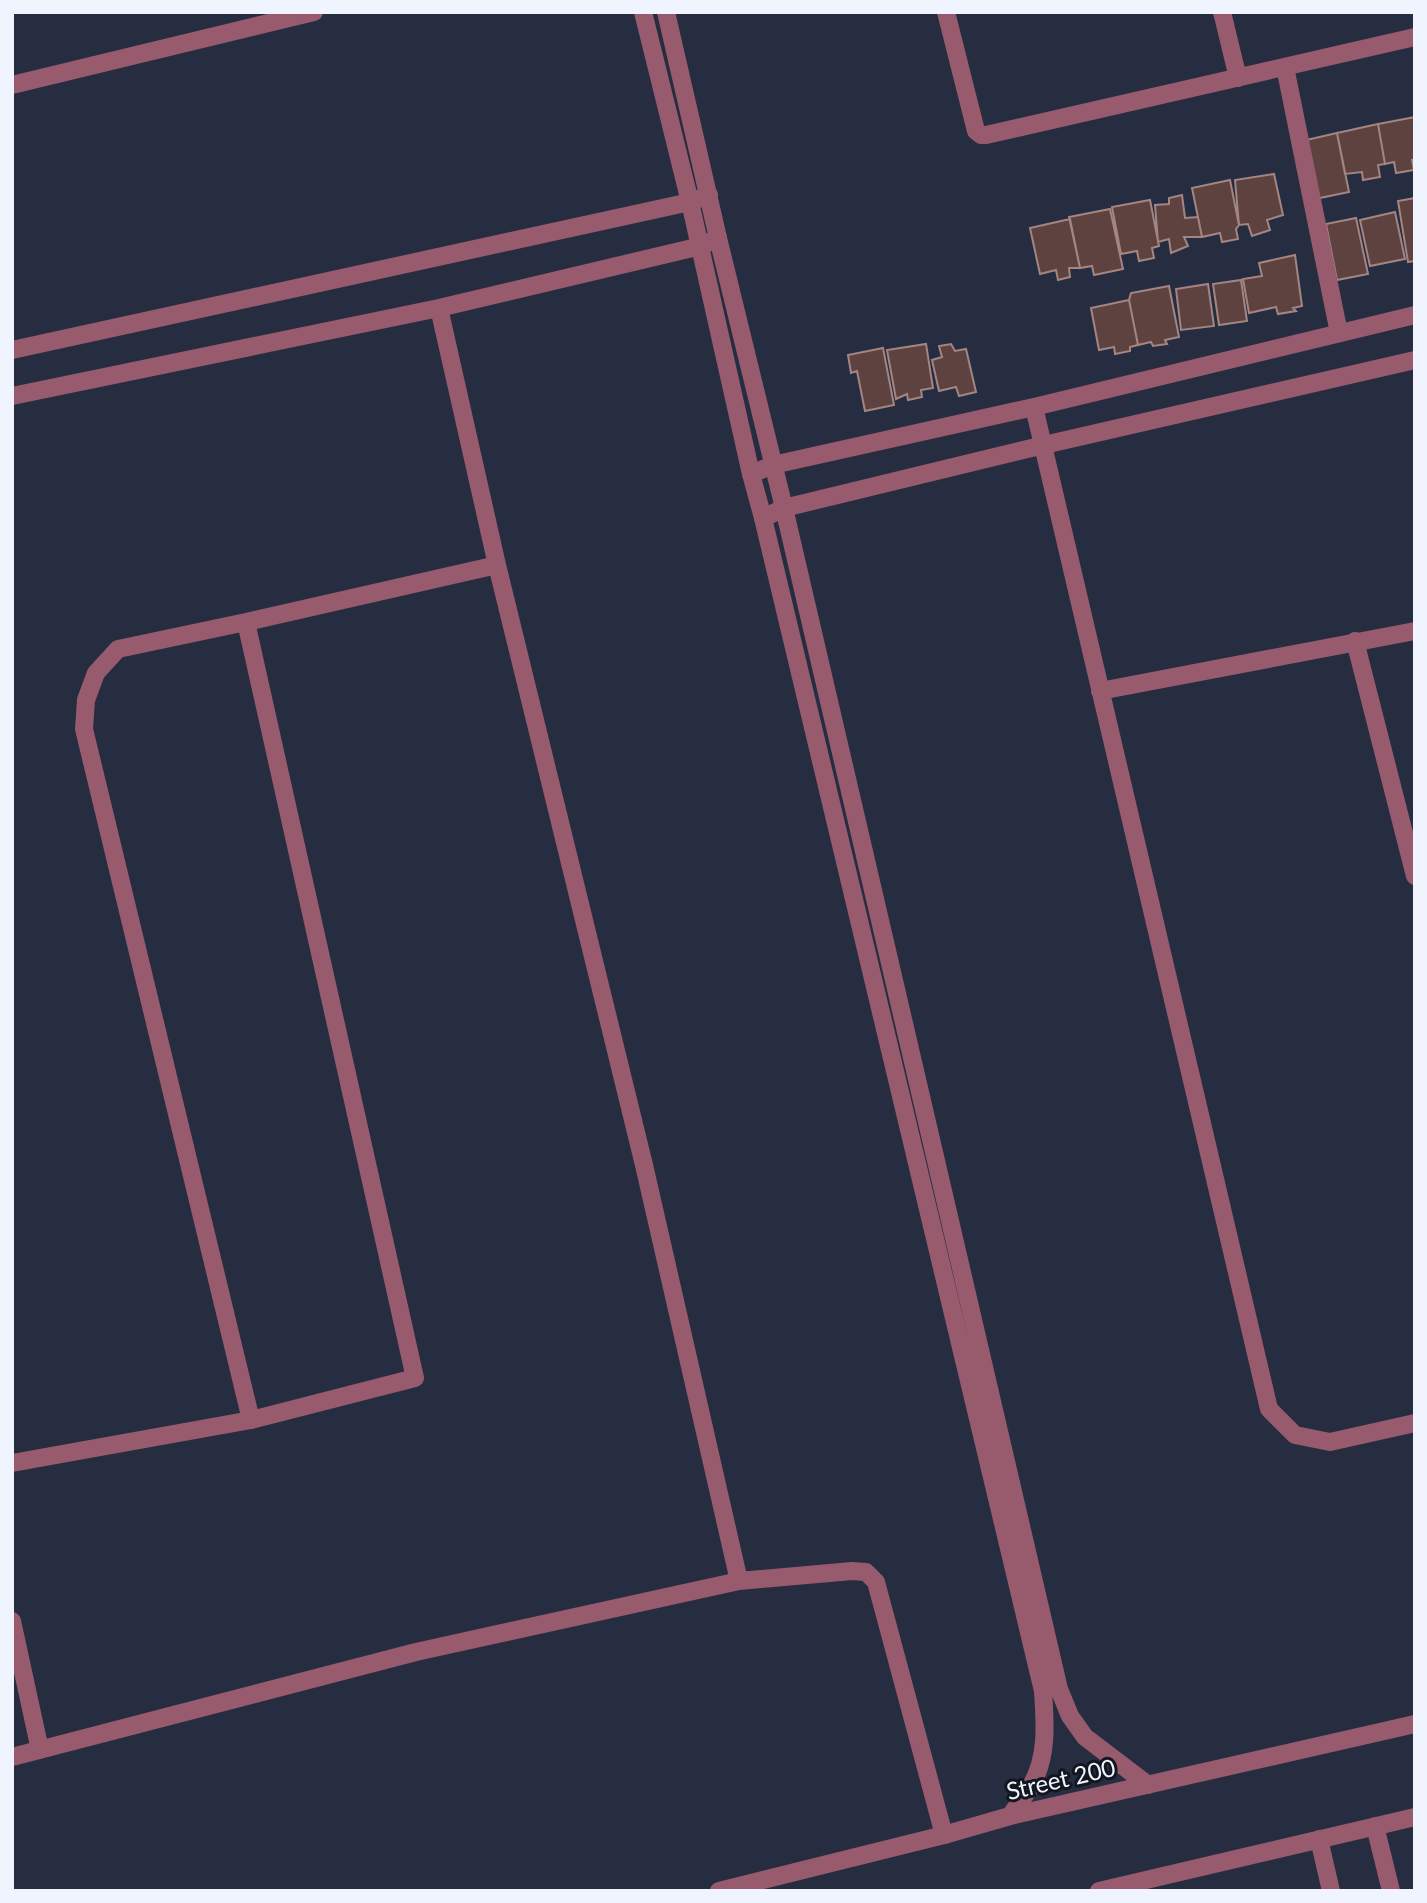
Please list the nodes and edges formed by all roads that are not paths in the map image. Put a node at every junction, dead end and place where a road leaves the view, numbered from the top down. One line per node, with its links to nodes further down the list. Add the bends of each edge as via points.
1 (314, 12): 9 (street)
2 (643, 12): 11 (street)
3 (666, 12): 10 (street)
4 (946, 12): 8 (street, via 976,131 981,135)
5 (1222, 12): 8 (street)
6 (1415, 37): 7 (street)
7 (1285, 67): 8 (street); 16 (street)
8 (1238, 78)
9 (12, 85)
10 (709, 195): 11 (street); 12 (street)
11 (690, 202): 13 (street); 17 (street)
12 (718, 239): 13 (street); 22 (street)
13 (701, 247): 14 (street); 23 (street)
14 (439, 308): 19 (street); 26 (street)
15 (1415, 315): 16 (street)
16 (1339, 333): 20 (street)
17 (12, 350)
18 (1415, 360): 21 (street)
19 (12, 396)
20 (1034, 407): 21 (street); 22 (street)
21 (1044, 445): 24 (street); 30 (street)
22 (772, 465): 23 (street); 24 (street)
23 (751, 474): 25 (street)
24 (784, 508): 25 (street); 40 (street, via 1059,1689 1085,1737)
25 (763, 518): 41 (street, via 1042,1691 1043,1755 1033,1783)
26 (497, 565): 27 (street); 35 (street, via 644,1165)
27 (246, 622): 32 (street, via 118,649 96,673 86,700 83,729); 32 (street, via 415,1378)
28 (1415, 631): 29 (street)
29 (1355, 641): 30 (street); 31 (street)
30 (1100, 691): 33 (street, via 1269,1409 1295,1435 1330,1442)
31 (1415, 876)
32 (251, 1420): 34 (street)
33 (1415, 1423)
34 (12, 1463)
35 (739, 1581): 38 (street, via 416,1652); 44 (street, via 852,1570 866,1572 876,1582)
36 (12, 1621): 38 (street)
37 (1415, 1724): 40 (street, Street 200)
38 (40, 1750): 39 (street)
39 (12, 1757)
40 (1148, 1785): 41 (street, Street 200)
41 (1010, 1816): 44 (street, Street 200)
42 (1415, 1817): 43 (street)
43 (1376, 1826): 45 (street); 49 (street)
44 (944, 1835): 46 (street, Street 200)
45 (1319, 1839): 47 (street); 48 (street)
46 (719, 1891)
47 (1099, 1891)
48 (1331, 1891)
49 (1391, 1891)

